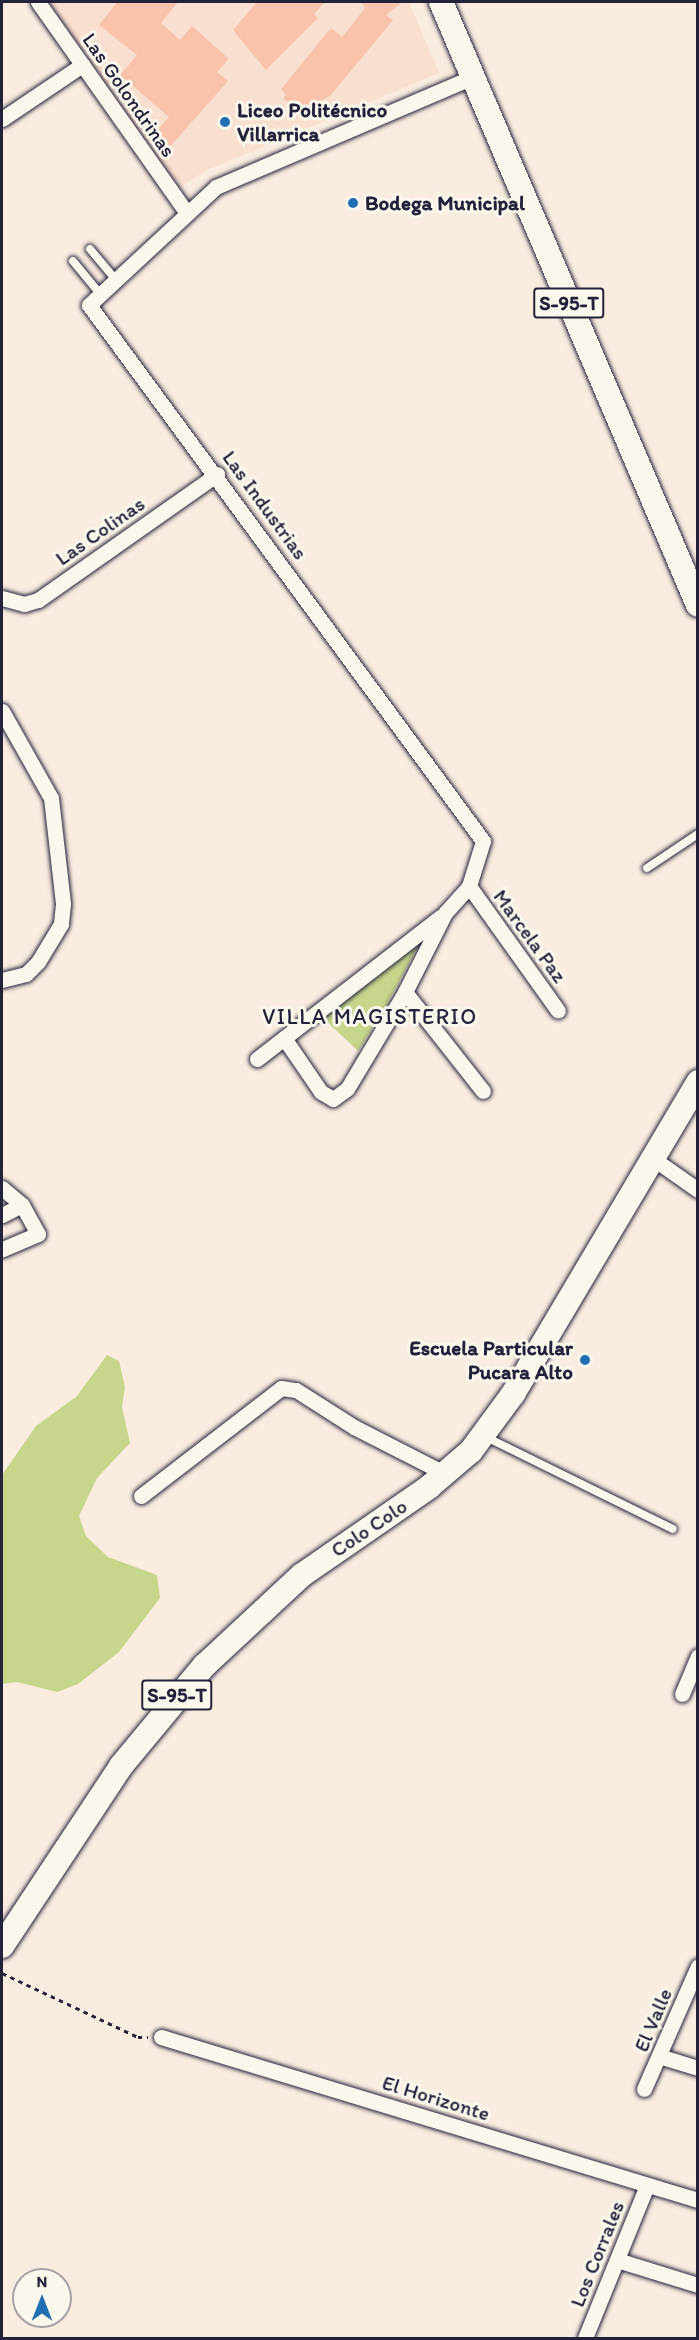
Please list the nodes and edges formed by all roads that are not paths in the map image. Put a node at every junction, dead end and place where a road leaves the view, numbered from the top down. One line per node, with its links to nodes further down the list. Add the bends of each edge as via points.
1 (38, 2): 3 (street, Las Golondrinas)
2 (441, 2): 4 (main road, S-95-T)
3 (82, 65): 5 (street); 6 (street, Las Golondrinas)
4 (473, 77): 6 (street, via 216,188); 13 (main road, S-95-T)
5 (2, 119)
6 (186, 212): 9 (street)
7 (90, 249): 9 (lane)
8 (72, 261): 10 (lane)
9 (116, 280): 10 (street)
10 (101, 295): 11 (street, Las Industrias, via 89,305)
11 (217, 474): 12 (street, Las Colinas, via 38,600 24,604); 17 (street, Las Industrias, via 483,841)
12 (2, 598)
13 (698, 605)
14 (2, 711): 19 (street, via 51,798 63,904 61,924 38,962 26,974)
15 (698, 834): 16 (lane)
16 (647, 867)
17 (469, 886): 18 (street); 21 (street, Marcela Paz)
18 (445, 913): 20 (street); 22 (street)
19 (2, 980)
20 (405, 992): 22 (street, via 347,1089 333,1099 321,1092); 25 (street)
21 (558, 1011)
22 (284, 1038): 23 (street)
23 (257, 1059)
24 (698, 1082): 26 (main road, Colo Colo / S-95-T)
25 (483, 1091)
26 (655, 1160): 28 (street); 32 (main road, Colo Colo / S-95-T)
27 (2, 1188): 29 (street)
28 (698, 1190)
29 (22, 1205): 30 (street); 31 (street, via 38,1234)
30 (2, 1215)
31 (2, 1249)
32 (483, 1435): 33 (main road, Colo Colo / S-95-T); 35 (lane)
33 (446, 1474): 34 (street, via 354,1427 296,1390 281,1388); 38 (main road, Colo Colo / S-95-T, via 302,1575 205,1665 121,1766)
34 (141, 1496)
35 (673, 1529)
36 (698, 1656): 37 (street)
37 (682, 1694)
38 (2, 1946)
39 (698, 1966): 41 (street, El Valle)
40 (161, 2037): 44 (street, El Horizonte)
41 (662, 2057): 42 (street); 43 (street, El Valle)
42 (698, 2068)
43 (644, 2089)
44 (647, 2185): 45 (street, El Horizonte); 46 (street, Los Corrales)
45 (698, 2200)
46 (617, 2260): 47 (street); 48 (street, Los Corrales)
47 (698, 2285)
48 (585, 2338)

